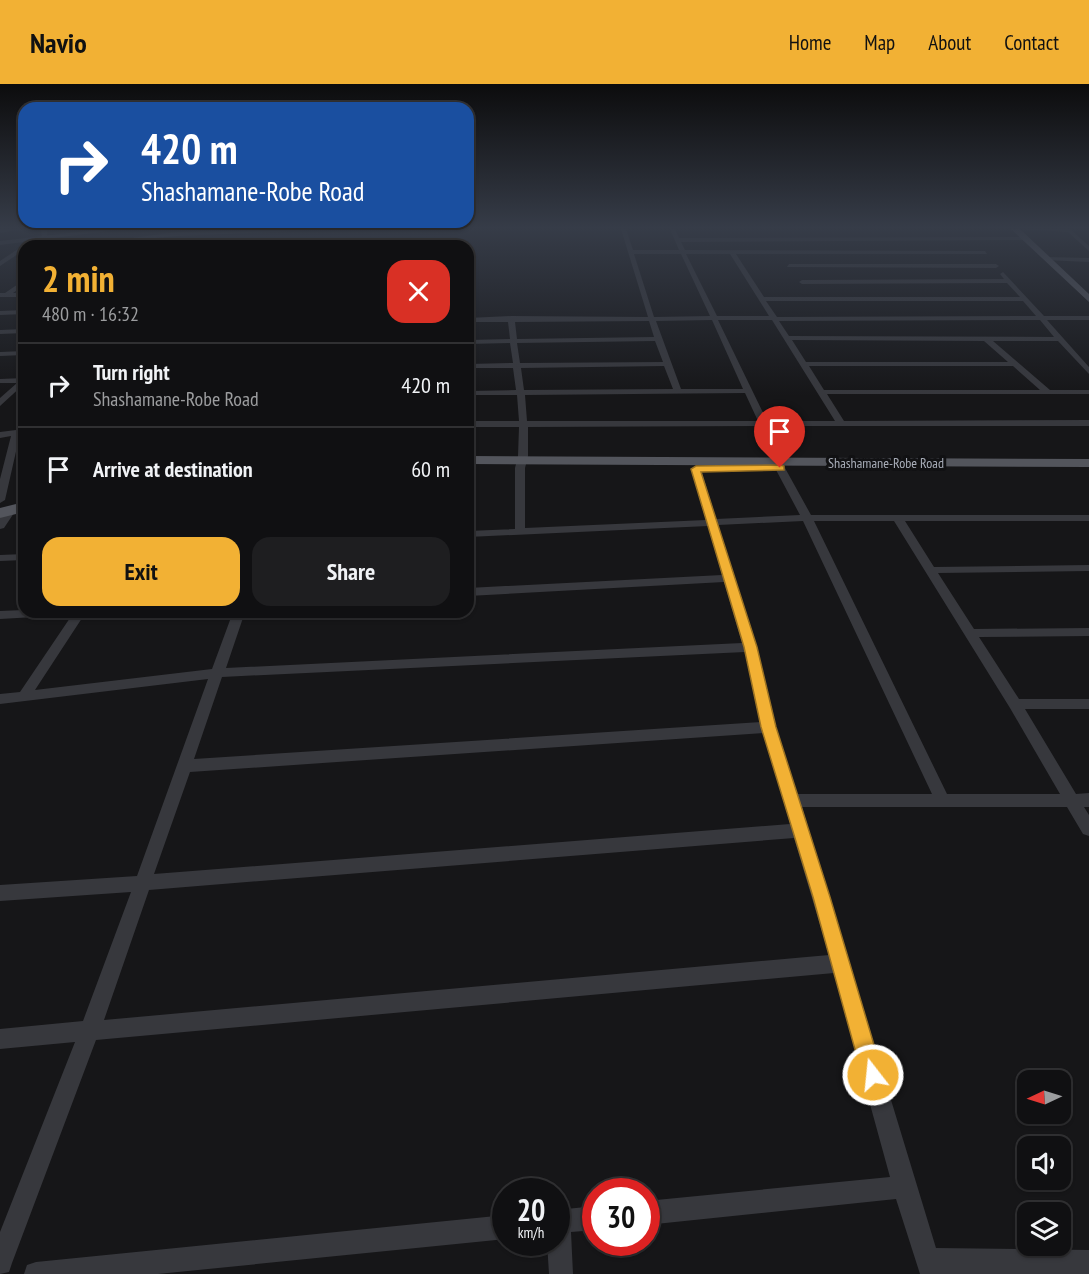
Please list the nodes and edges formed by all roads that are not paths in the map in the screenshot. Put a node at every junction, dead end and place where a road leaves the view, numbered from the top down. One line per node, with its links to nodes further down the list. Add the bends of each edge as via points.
1 (641, 285): 19 (street)
2 (697, 285): 20 (street)
3 (753, 285): 9 (street)
4 (804, 285): 10 (street)
5 (1012, 285): 12 (street)
6 (1073, 285): 13 (main road)
7 (18, 286): 8 (street)
8 (3, 295)
9 (762, 299): 10 (street); 21 (street)
10 (814, 299): 11 (street)
11 (893, 299): 12 (street); 14 (street)
12 (1025, 299): 23 (street)
13 (1089, 299)
14 (898, 305)
15 (18, 312): 17 (street)
16 (904, 312): 22 (street)
17 (0, 313)
18 (511, 318): 19 (street); 25 (street); 35 (street)
19 (652, 318): 20 (street); 31 (street)
20 (713, 318): 21 (street); 48 (street)
21 (774, 318): 22 (street); 30 (street)
22 (910, 318): 23 (street); 26 (street)
23 (1042, 318): 24 (street); 34 (street)
24 (1089, 318)
25 (474, 320)
26 (917, 325)
27 (18, 331): 28 (street)
28 (0, 332)
29 (924, 332): 32 (street)
30 (787, 338): 32 (street); 40 (street)
31 (658, 339): 35 (street); 39 (street)
32 (930, 339): 33 (street)
33 (986, 339): 34 (street); 41 (street)
34 (1060, 339): 44 (street)
35 (512, 340): 36 (street); 42 (street)
36 (474, 342)
37 (18, 353): 38 (street)
38 (0, 354)
39 (669, 364): 42 (street); 51 (street)
40 (803, 364): 41 (street); 52 (street)
41 (1015, 364): 49 (street)
42 (516, 365): 43 (street); 50 (street)
43 (474, 366)
44 (1089, 372)
45 (18, 380): 46 (street)
46 (0, 381)
47 (18, 386): 55 (street)
48 (748, 391): 51 (street); 56 (street)
49 (1047, 391): 52 (street); 53 (street)
50 (519, 392): 51 (street); 54 (street); 57 (street)
51 (678, 392)
52 (821, 392): 58 (street)
53 (1089, 392)
54 (474, 393)
55 (0, 403)
56 (763, 422): 57 (street); 58 (street); 67 (street)
57 (522, 423): 60 (street); 66 (street)
58 (841, 423): 59 (street)
59 (1089, 423)
60 (474, 424)
61 (18, 432): 62 (street)
62 (0, 435)
63 (18, 436): 71 (street)
64 (474, 461): 66 (main road, Shashamane-Robe Road)
65 (1089, 463): 67 (main road, Shashamane-Robe Road)
66 (522, 465): 67 (main road, Shashamane-Robe Road); 68 (main road, Shashamane-Robe Road); 69 (main road, Shashamane-Robe Road); 78 (street)
67 (779, 465): 69 (main road, Shashamane-Robe Road); 70 (main road, Shashamane-Robe Road); 73 (street)
68 (474, 468)
69 (696, 469): 76 (street)
70 (1089, 469)
71 (3, 470): 72 (street)
72 (10, 506): 77 (street)
73 (807, 518): 75 (street); 76 (street); 103 (street)
74 (1089, 518): 75 (street)
75 (898, 519): 83 (street)
76 (711, 523): 78 (street); 84 (street)
77 (0, 526)
78 (520, 532): 79 (street)
79 (474, 534)
80 (18, 557): 81 (street)
81 (0, 558)
82 (1089, 568): 83 (street)
83 (932, 570): 91 (street)
84 (729, 578): 85 (street); 92 (street)
85 (474, 592)
86 (18, 614): 87 (street)
87 (0, 615)
88 (76, 618): 94 (street)
89 (237, 618): 93 (street)
90 (1089, 632): 91 (street)
91 (970, 633): 96 (street)
92 (750, 647): 93 (street); 98 (street)
93 (218, 673): 94 (street); 99 (street)
94 (24, 696): 95 (street)
95 (0, 699)
96 (1015, 704): 97 (street); 100 (street)
97 (1089, 704)
98 (769, 727): 99 (street); 102 (street)
99 (184, 766): 106 (street)
100 (1071, 800): 101 (street); 103 (street); 104 (street)
101 (1089, 800)
102 (793, 801): 103 (street); 105 (street)
103 (943, 801)
104 (1089, 829)
105 (801, 830): 106 (street); 108 (street)
106 (142, 883): 107 (street); 109 (street)
107 (0, 893)
108 (841, 963): 109 (street); 111 (street)
109 (89, 1033): 110 (street); 116 (street)
110 (0, 1039)
111 (904, 1187): 112 (street); 117 (street)
112 (660, 1212)
113 (492, 1228): 118 (street)
114 (560, 1256): 119 (street)
115 (1089, 1262): 117 (street)
116 (0, 1263)
117 (930, 1267)
118 (36, 1274)
119 (561, 1274)

